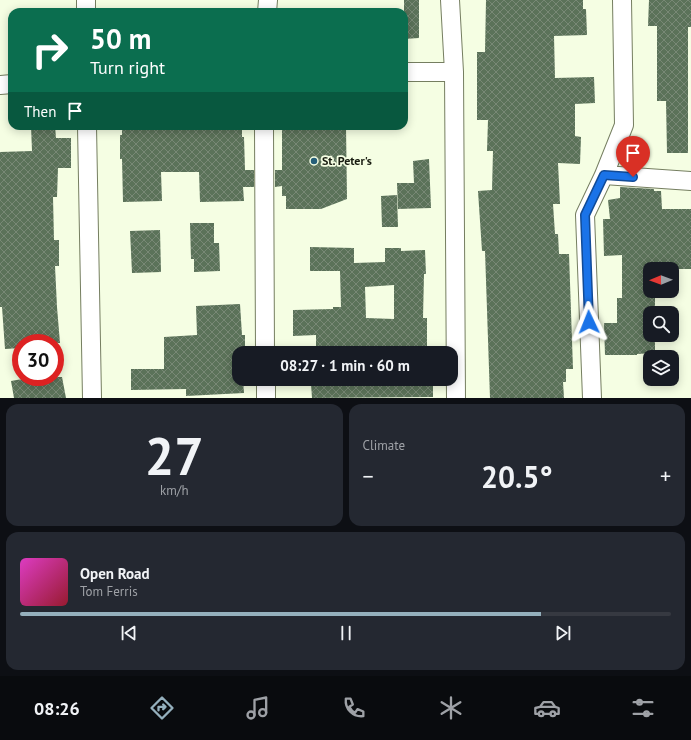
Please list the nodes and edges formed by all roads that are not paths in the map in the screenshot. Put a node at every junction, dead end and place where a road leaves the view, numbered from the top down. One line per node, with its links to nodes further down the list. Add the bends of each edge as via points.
1 (450, 0): 4 (street)
2 (622, 0): 7 (street, via 624,125)
3 (408, 72): 4 (street)
4 (454, 72): 13 (street)
5 (87, 130): 11 (street)
6 (264, 130): 9 (street)
7 (604, 175): 8 (street); 14 (street, via 585,215)
8 (691, 181)
9 (265, 346)
10 (266, 386): 12 (street)
11 (92, 398)
12 (266, 398)
13 (456, 398)
14 (592, 398)

